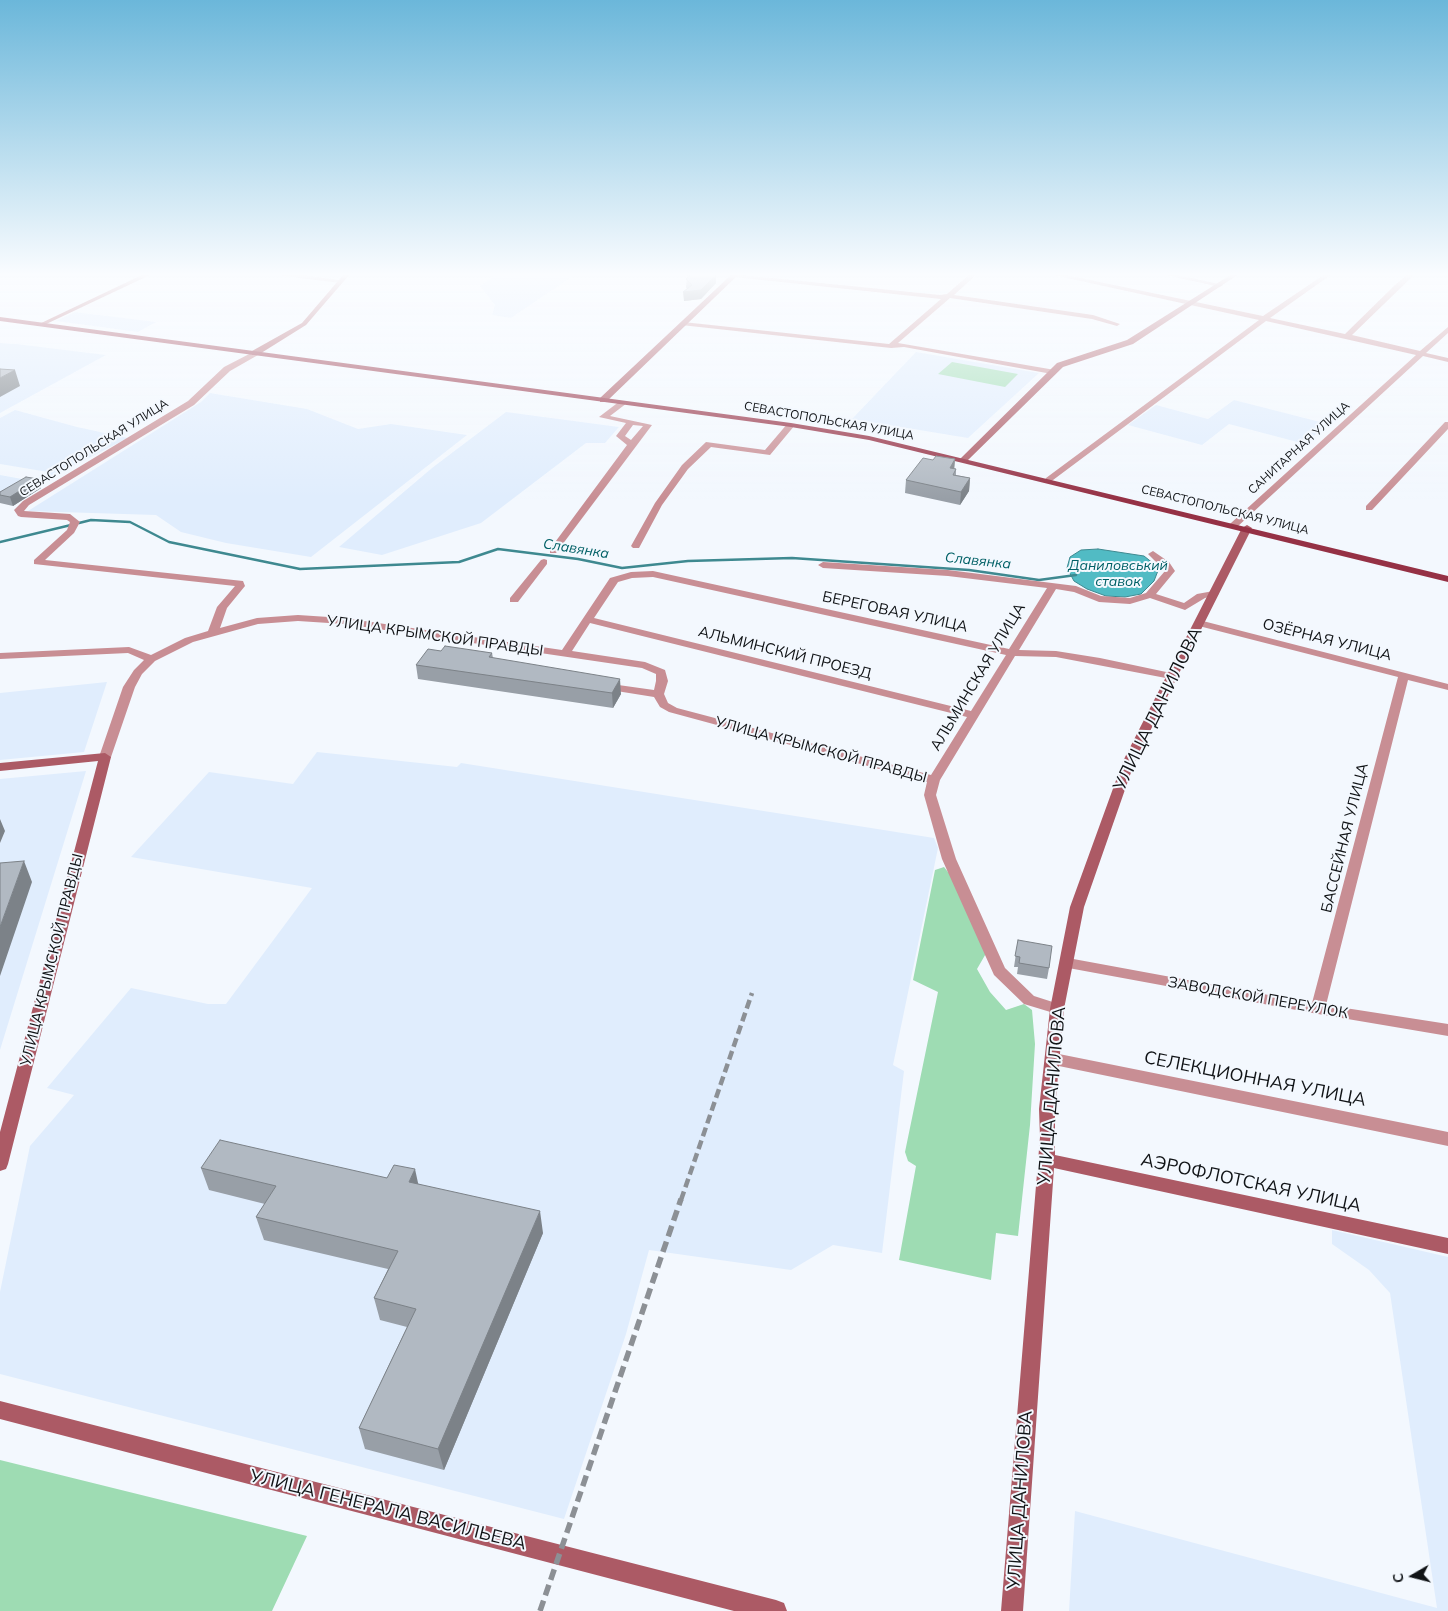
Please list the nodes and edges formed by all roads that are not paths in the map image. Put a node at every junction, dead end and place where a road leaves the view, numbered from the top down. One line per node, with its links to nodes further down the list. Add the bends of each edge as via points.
1 (227, 349): 9 (main road, СЕВАСТОПОЛЬСКАЯ УЛИЦА)
2 (261, 349): 9 (main road)
3 (656, 349): 13 (main road)
4 (927, 349): 12 (street)
5 (1108, 349): 12 (main road, via 1060,365)
6 (1223, 349): 20 (street)
7 (1405, 349): 10 (street)
8 (1426, 349): 10 (street, САНИТАРНАЯ УЛИЦА)
9 (255, 353): 13 (main road, СЕВАСТОПОЛЬСКАЯ УЛИЦА); 36 (street, СЕВАСТОПОЛЬСКАЯ УЛИЦА, via 227,369 191,403 19,510 21,514 70,517 76,522 71,531 37,562 239,583 240,586 222,607)
10 (1422, 353): 11 (street); 22 (street, САНИТАРНАЯ УЛИЦА)
11 (1448, 360)
12 (1052, 372): 19 (main road)
13 (603, 400): 14 (main road, СЕВАСТОПОЛЬСКАЯ УЛИЦА)
14 (623, 403): 15 (street, via 603,417); 17 (main road, СЕВАСТОПОЛЬСКАЯ УЛИЦА)
15 (631, 422): 18 (street, via 620,436); 18 (street, via 648,425)
16 (1448, 424): 21 (street)
17 (791, 425): 19 (main road, СЕВАСТОПОЛЬСКАЯ УЛИЦА); 24 (street, via 767,453 709,444 685,467 658,505)
18 (632, 445): 25 (street)
19 (964, 459): 20 (main road, СЕВАСТОПОЛЬСКАЯ УЛИЦА)
20 (1049, 480): 22 (main road, СЕВАСТОПОЛЬСКАЯ УЛИЦА)
21 (1369, 508)
22 (1234, 525): 23 (main road, СЕВАСТОПОЛЬСКАЯ УЛИЦА)
23 (1247, 528): 29 (main road, СЕВАСТОПОЛЬСКАЯ УЛИЦА); 31 (main road, УЛИЦА ДАНИЛОВА)
24 (636, 546)
25 (553, 551)
26 (1153, 554): 32 (street, via 1170,571)
27 (544, 562): 33 (street)
28 (823, 565): 30 (street, via 948,573)
29 (1448, 579)
30 (1053, 586): 32 (street, via 1076,589 1099,599 1130,602); 37 (street, АЛЬМИНСКАЯ УЛИЦА)
31 (1215, 592): 32 (street, via 1185,607); 35 (main road, УЛИЦА ДАНИЛОВА)
32 (1150, 596)
33 (514, 600)
34 (589, 620): 37 (street, БЕРЕГОВАЯ УЛИЦА, via 614,580 652,574); 38 (street); 46 (street, АЛЬМИНСКИЙ ПРОЕЗД)
35 (1199, 623): 41 (street, ОЗЁРНАЯ УЛИЦА); 42 (main road, УЛИЦА ДАНИЛОВА)
36 (213, 632): 38 (street, УЛИЦА КРЫМСКОЙ ПРАВДЫ, via 277,619 344,621); 40 (street, УЛИЦА КРЫМСКОЙ ПРАВДЫ)
37 (1012, 653): 42 (street, БЕРЕГОВАЯ УЛИЦА, via 1100,660); 46 (street, АЛЬМИНСКАЯ УЛИЦА)
38 (565, 654): 45 (street, УЛИЦА КРЫМСКОЙ ПРАВДЫ, via 656,668 662,672)
39 (0, 656): 40 (street, via 129,650)
40 (151, 659): 47 (street, УЛИЦА КРЫМСКОЙ ПРАВДЫ, via 138,672 130,687)
41 (1404, 675): 44 (street, ОЗЁРНАЯ УЛИЦА); 52 (street, БАССЕЙНАЯ УЛИЦА)
42 (1171, 676): 50 (main road, УЛИЦА ДАНИЛОВА, via 1129,761 1094,855 1077,907)
43 (594, 685): 45 (street)
44 (1448, 687)
45 (658, 694): 49 (street, УЛИЦА КРЫМСКОЙ ПРАВДЫ, via 664,705 673,710)
46 (974, 715): 49 (street, АЛЬМИНСКАЯ УЛИЦА)
47 (105, 757): 48 (main road); 57 (main road, УЛИЦА КРЫМСКОЙ ПРАВДЫ)
48 (0, 767)
49 (934, 780): 51 (street, АЛЬМИНСКАЯ УЛИЦА, via 930,795 949,859 999,971 1029,1000)
50 (1068, 963): 51 (main road, УЛИЦА ДАНИЛОВА); 52 (street, ЗАВОДСКОЙ ПЕРЕУЛОК)
51 (1057, 1009): 54 (main road, УЛИЦА ДАНИЛОВА)
52 (1318, 1009): 53 (street, ЗАВОДСКОЙ ПЕРЕУЛОК)
53 (1448, 1030)
54 (1054, 1058): 55 (street, СЕЛЕКЦИОННАЯ УЛИЦА); 56 (main road, УЛИЦА ДАНИЛОВА, via 1047,1109)
55 (1448, 1139)
56 (1046, 1160): 58 (main road, АЭРОФЛОТСКАЯ УЛИЦА); 61 (main road, УЛИЦА ДАНИЛОВА)
57 (0, 1164)
58 (1448, 1246)
59 (0, 1410): 60 (main road, УЛИЦА ГЕНЕРАЛА ВАСИЛЬЕВА)
60 (776, 1611)
61 (1012, 1611)

